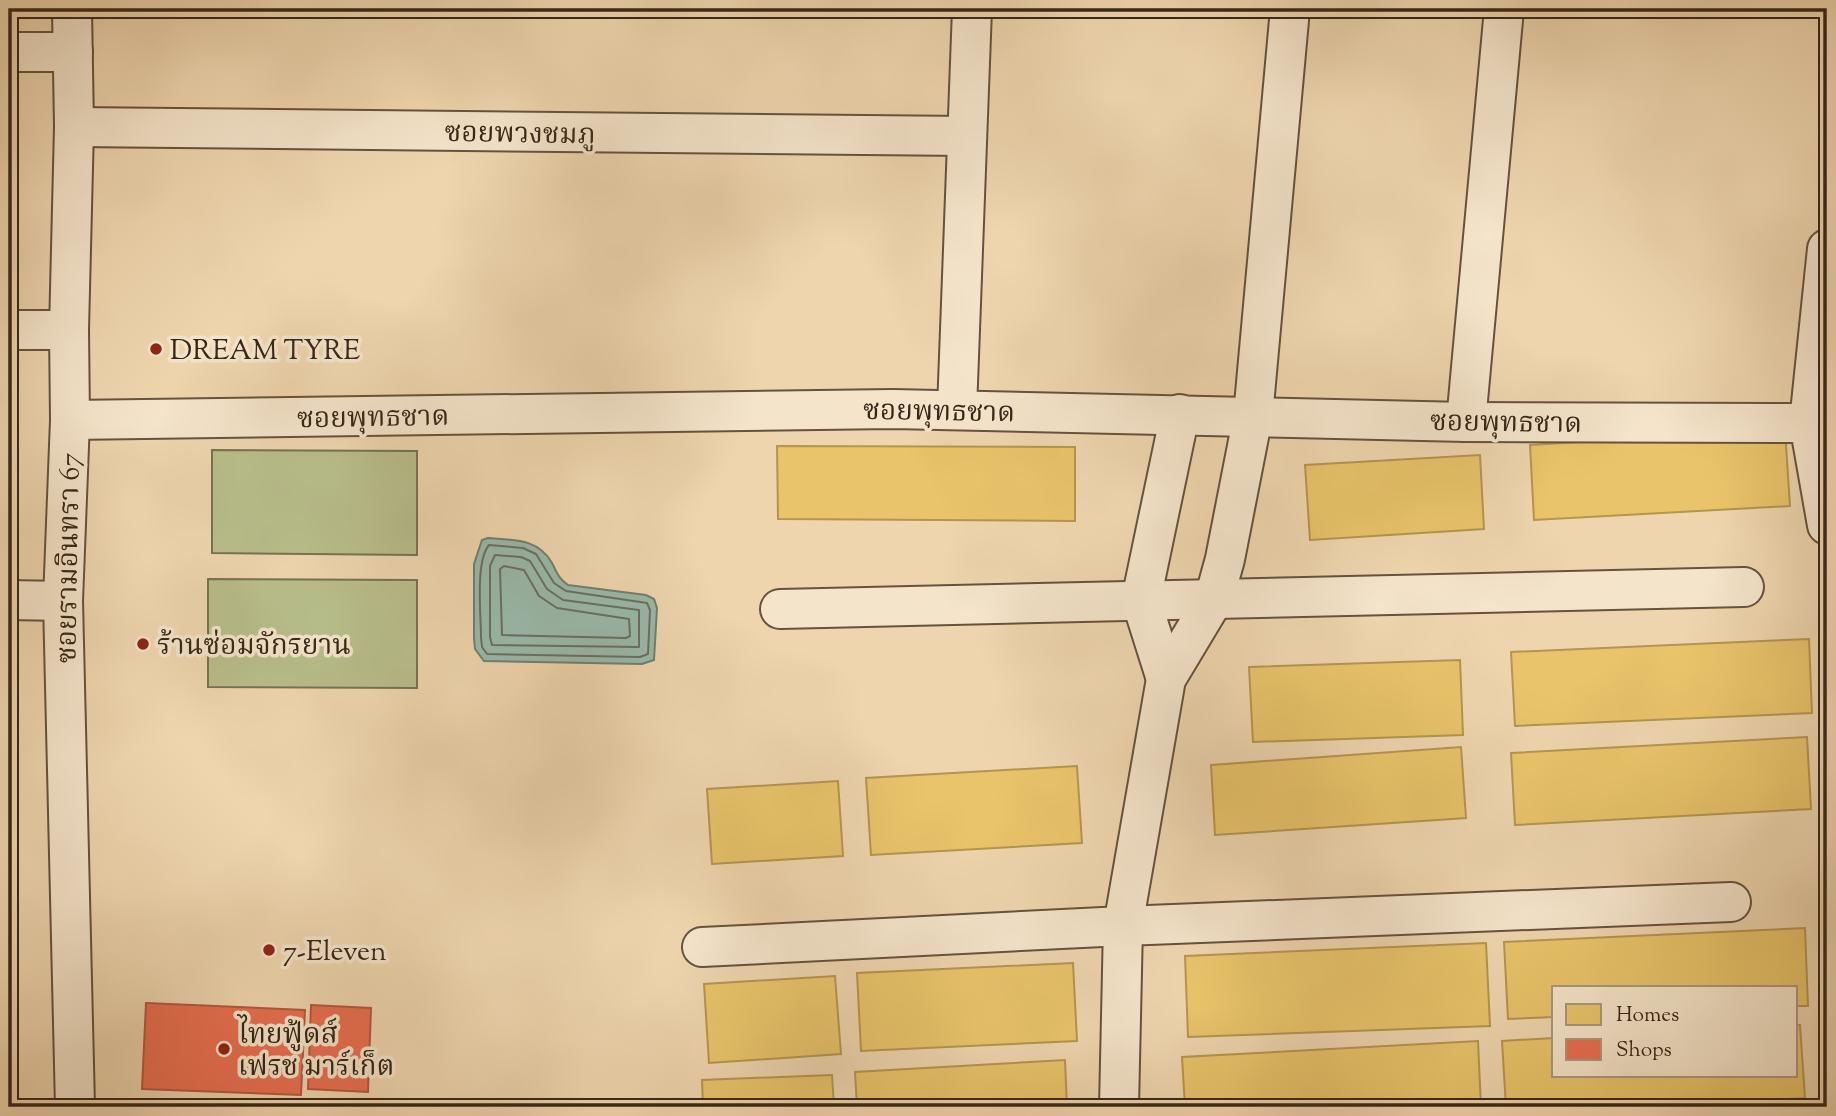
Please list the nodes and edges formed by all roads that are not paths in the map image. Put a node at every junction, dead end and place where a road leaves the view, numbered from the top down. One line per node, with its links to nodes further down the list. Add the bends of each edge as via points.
1 (72, 9): 6 (street, ซอยรามอินทรา 67)
2 (972, 9): 8 (street)
3 (1290, 9): 14 (street)
4 (1504, 9): 16 (street)
5 (9, 52): 6 (street)
6 (73, 52): 7 (street, ซอยรามอินทรา 67)
7 (74, 127): 8 (street, ซอยพวงชมภู); 11 (street, ซอยรามอินทรา 67)
8 (967, 136): 12 (street)
9 (1827, 249): 17 (street)
10 (9, 330): 11 (street)
11 (69, 330): 15 (street, ซอยรามอินทรา 67)
12 (957, 410): 13 (street, ซอยพุทธชาด); 15 (street, ซอยพุทธชาด)
13 (1180, 414): 14 (street, ซอยพุทธชาด); 22 (street)
14 (1253, 415): 16 (street, ซอยพุทธชาด); 20 (street)
15 (70, 420): 23 (street, ซอยรามอินทรา 67)
16 (1466, 422): 17 (street, ซอยพุทธชาด)
17 (1809, 423): 18 (street)
18 (1827, 525)
19 (1744, 587): 20 (street)
20 (1214, 599): 22 (street); 25 (street)
21 (9, 600): 23 (street)
22 (1141, 600): 24 (street); 25 (street)
23 (62, 601): 29 (street, ซอยรามอินทรา 67)
24 (780, 608)
25 (1166, 679): 27 (street)
26 (1731, 902): 27 (street)
27 (1123, 926): 28 (street); 30 (street)
28 (702, 947)
29 (75, 1107)
30 (1119, 1107)

